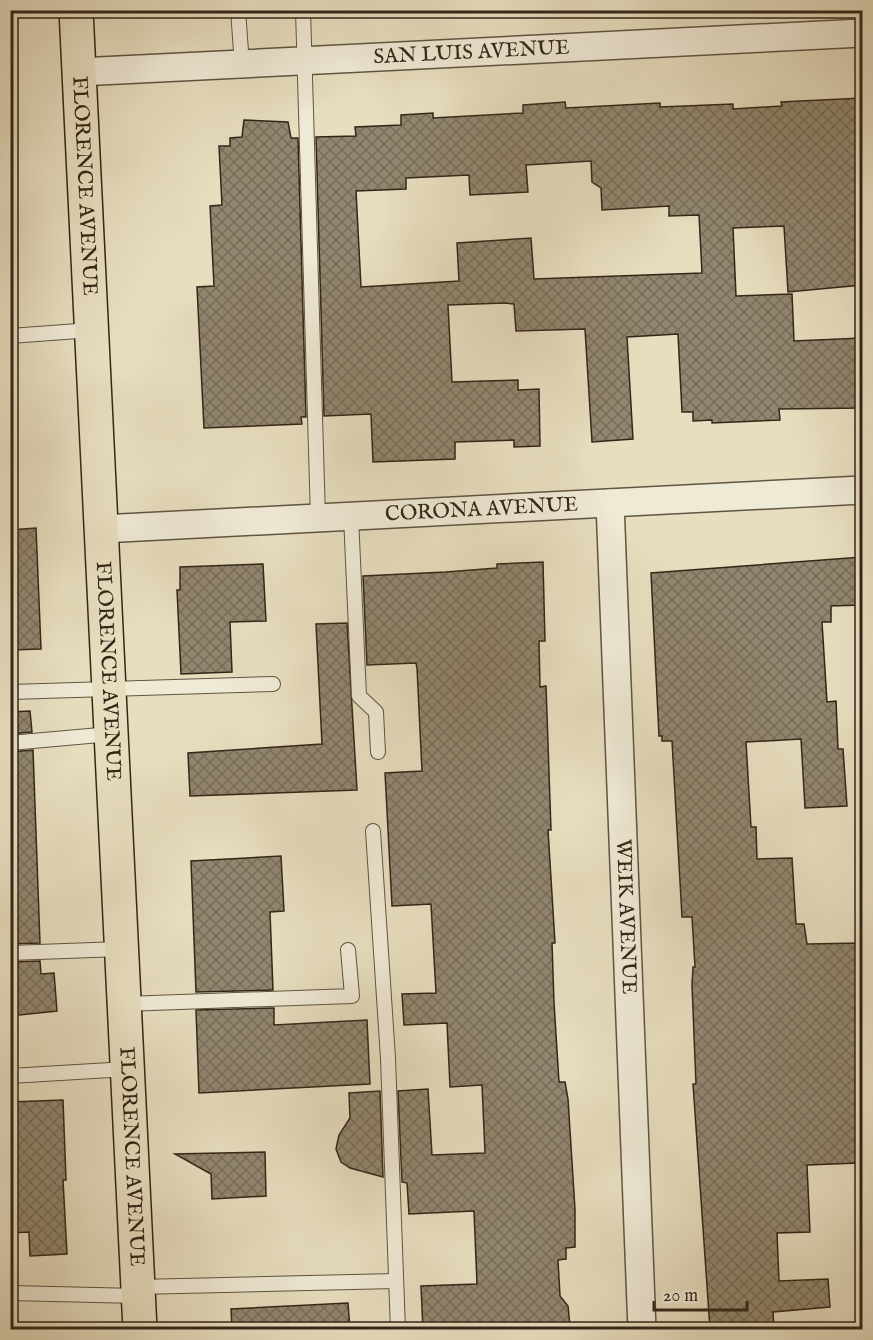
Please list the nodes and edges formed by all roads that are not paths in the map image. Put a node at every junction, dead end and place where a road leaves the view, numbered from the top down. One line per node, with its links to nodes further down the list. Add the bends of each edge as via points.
1 (76, 10): 7 (main road, FLORENCE AVENUE)
2 (238, 10): 6 (lane)
3 (303, 10): 5 (lane)
4 (862, 33): 5 (street, SAN LUIS AVENUE)
5 (305, 61): 6 (street, SAN LUIS AVENUE); 13 (lane)
6 (242, 65): 7 (street, SAN LUIS AVENUE)
7 (79, 72): 8 (main road, FLORENCE AVENUE)
8 (92, 330): 9 (lane); 14 (main road, FLORENCE AVENUE)
9 (10, 336)
10 (862, 490): 11 (street, CORONA AVENUE)
11 (610, 503): 12 (street, CORONA AVENUE); 33 (street, WEIK AVENUE)
12 (351, 516): 13 (street, CORONA AVENUE); 20 (lane, via 358,696 376,712)
13 (318, 518): 14 (street, CORONA AVENUE)
14 (101, 529): 16 (main road, FLORENCE AVENUE)
15 (273, 684): 16 (lane)
16 (109, 689): 17 (lane); 18 (main road, FLORENCE AVENUE)
17 (10, 692)
18 (111, 734): 19 (lane); 22 (main road, FLORENCE AVENUE)
19 (10, 743)
20 (378, 752)
21 (373, 831): 28 (lane)
22 (121, 949): 24 (lane); 25 (main road, FLORENCE AVENUE)
23 (348, 950): 25 (lane, via 351,996)
24 (10, 953)
25 (124, 1004): 26 (main road, FLORENCE AVENUE)
26 (127, 1069): 27 (lane); 29 (main road, FLORENCE AVENUE)
27 (10, 1076)
28 (396, 1281): 29 (lane); 32 (lane)
29 (138, 1292): 30 (lane); 31 (main road, FLORENCE AVENUE)
30 (10, 1293)
31 (140, 1329)
32 (398, 1329)
33 (642, 1329)

